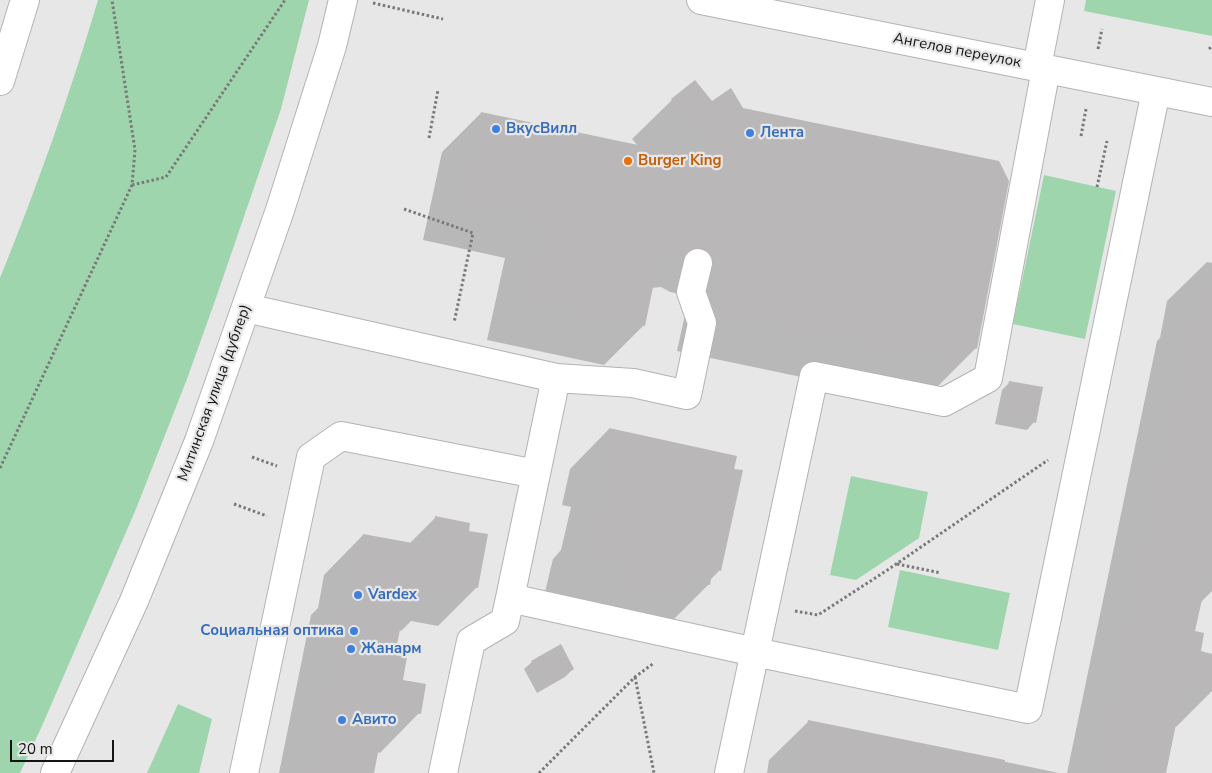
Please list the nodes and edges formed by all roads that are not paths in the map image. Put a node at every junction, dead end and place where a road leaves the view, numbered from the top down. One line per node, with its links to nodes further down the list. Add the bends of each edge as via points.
1 (25, 0): 7 (street)
2 (702, 0): 5 (street, Ангелов переулок)
3 (1050, 0): 6 (street)
4 (355, 1): 11 (street, Митинская улица (дублер), via 332,46)
5 (776, 7): 6 (street, Ангелов переулок)
6 (1042, 68): 8 (street, Ангелов переулок); 15 (street, via 988,378 944,402 814,376)
7 (0, 81)
8 (1156, 91): 9 (street, Ангелов переулок); 15 (street, via 1028,709)
9 (1212, 102)
10 (698, 263): 12 (street, via 691,292 702,323 687,395 633,383)
11 (246, 308): 12 (street); 16 (street, Митинская улица (дублер), via 200,441 134,601)
12 (556, 378): 13 (street)
13 (536, 474): 14 (street); 17 (street, via 341,436 312,457)
14 (510, 598): 15 (street); 18 (street, via 505,621 471,641)
15 (754, 652): 19 (street)
16 (55, 773)
17 (244, 773)
18 (443, 773)
19 (728, 773)

